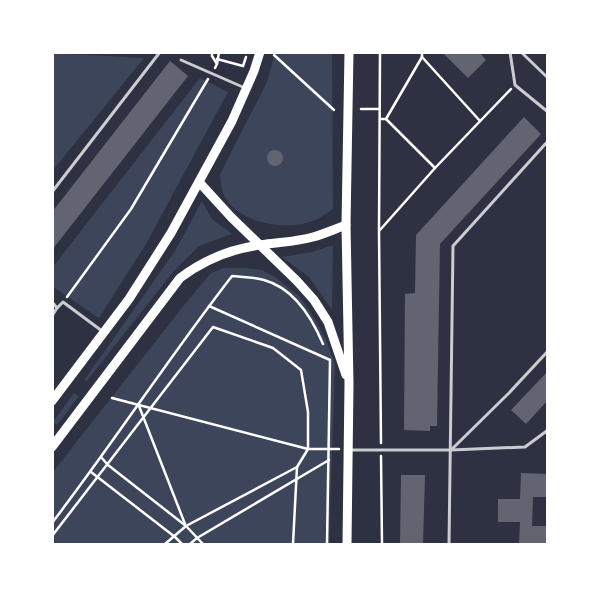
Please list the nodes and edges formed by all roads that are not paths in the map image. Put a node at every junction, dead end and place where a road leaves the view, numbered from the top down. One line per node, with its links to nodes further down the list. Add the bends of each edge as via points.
1 (160, 52): 12 (lane)
2 (260, 52): 8 (main road)
3 (349, 52): 13 (main road)
4 (510, 52): 9 (lane, via 515,84)
5 (521, 52): 7 (lane)
6 (181, 60): 8 (lane)
7 (548, 78)
8 (247, 88): 11 (main road)
9 (548, 112)
10 (548, 141): 26 (lane, via 452,246)
11 (199, 182): 14 (main road); 18 (main road, via 167,240)
12 (52, 192)
13 (346, 225): 14 (main road, via 313,237); 20 (main road)
14 (258, 245): 20 (main road, via 308,294 328,322); 24 (main road, via 210,258 180,278)
15 (52, 302): 16 (lane)
16 (58, 308): 17 (lane); 18 (lane, via 63,302)
17 (52, 316)
18 (104, 333): 21 (main road)
19 (548, 351): 26 (lane)
20 (349, 384): 25 (main road)
21 (56, 389): 22 (main road)
22 (52, 401)
23 (548, 430): 26 (lane, via 525,446)
24 (52, 447)
25 (348, 450): 26 (lane); 27 (main road)
26 (451, 450): 28 (lane)
27 (346, 544)
28 (449, 544)

